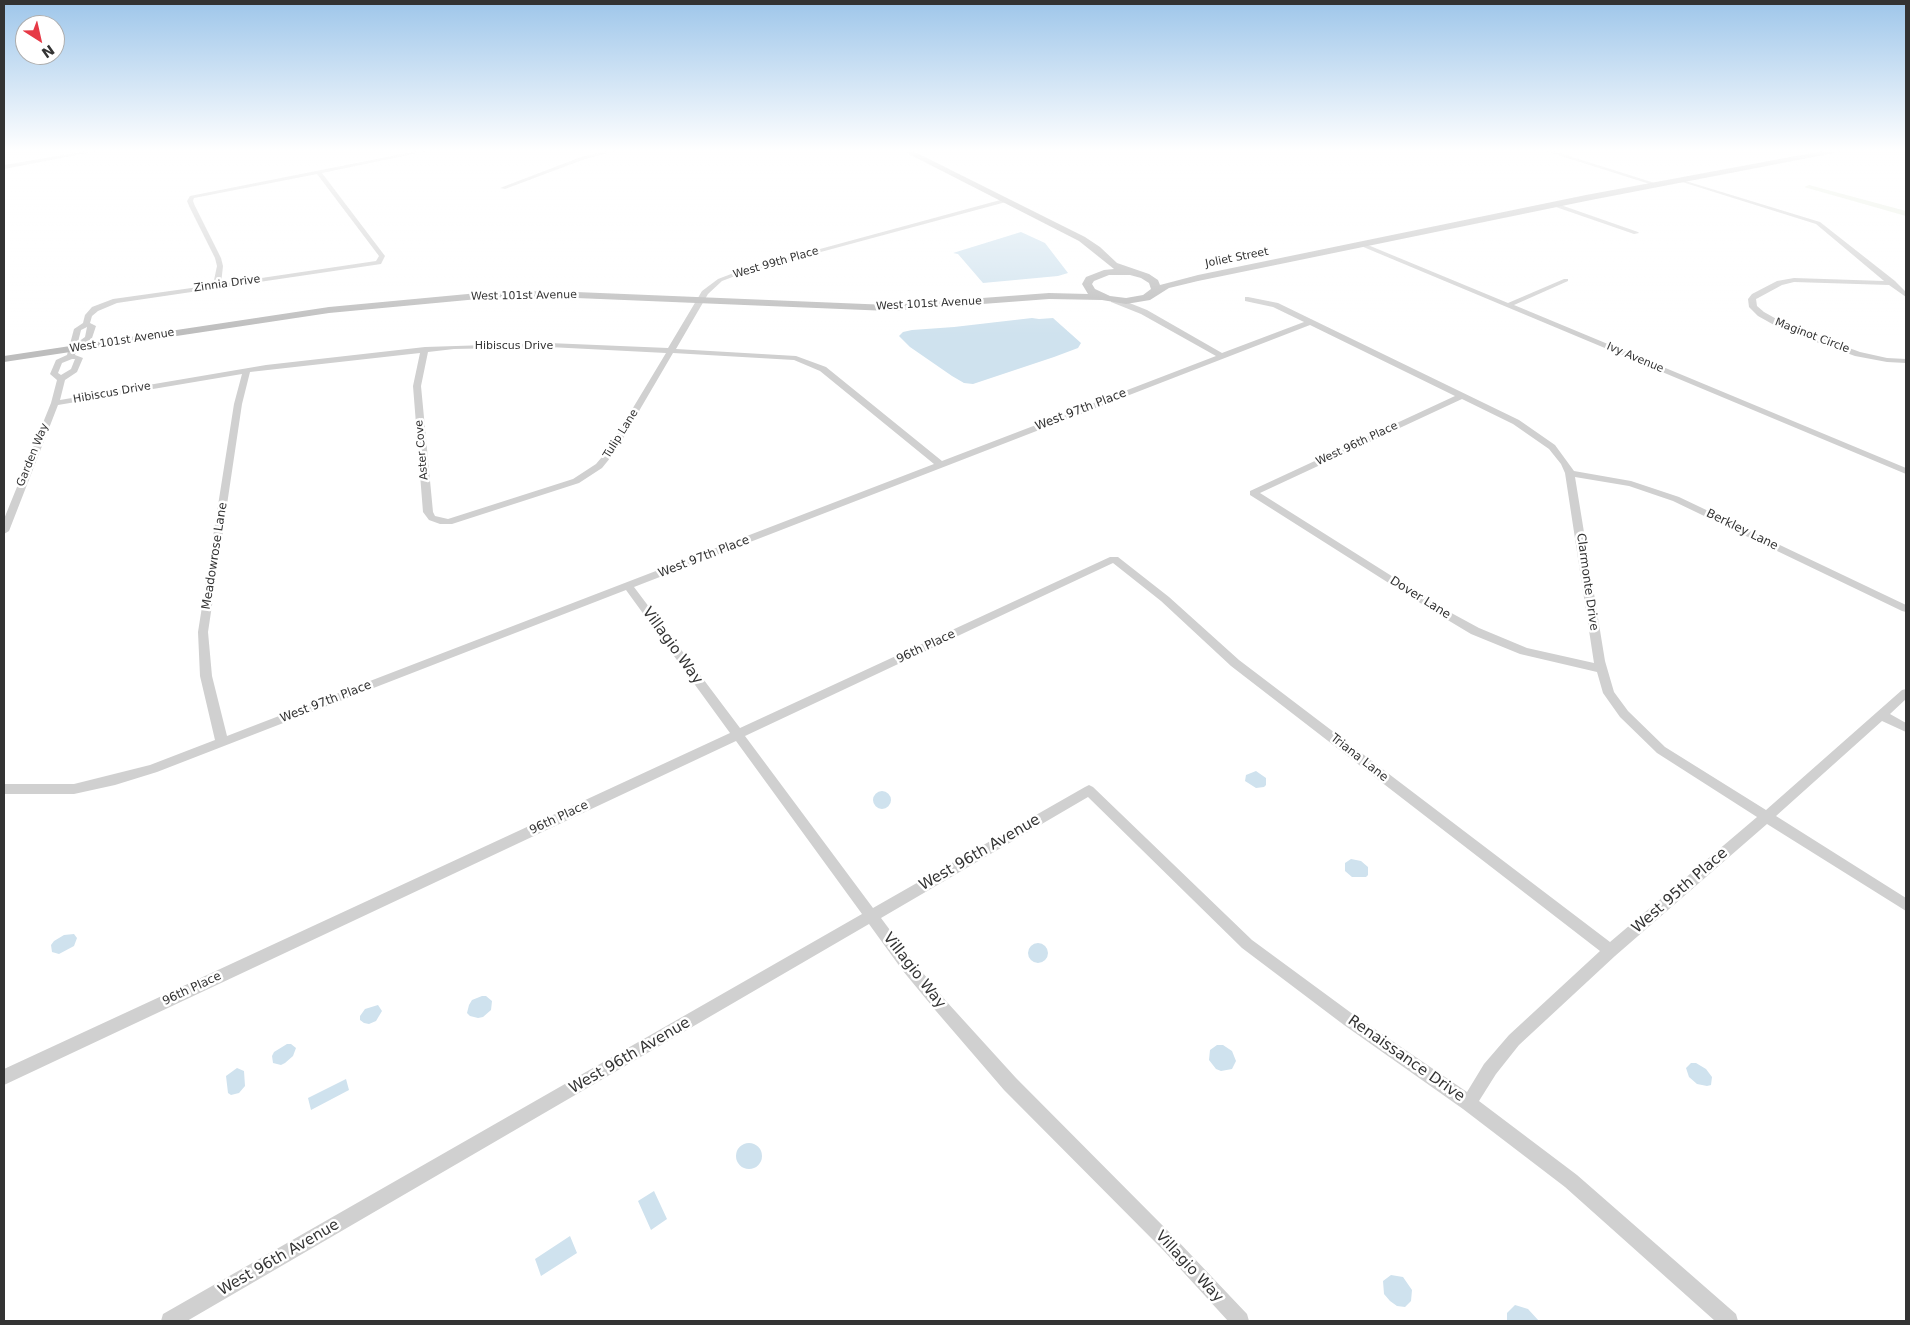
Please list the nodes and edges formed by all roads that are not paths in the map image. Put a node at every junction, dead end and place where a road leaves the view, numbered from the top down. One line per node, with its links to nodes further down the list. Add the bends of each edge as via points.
1 (195, 212): 17 (street, via 218,258)
2 (349, 212): 17 (street, Zinnia Drive, via 382,256 379,263)
3 (964, 212): 23 (street, West 99th Place, via 734,274 712,285)
4 (1026, 212): 10 (street, via 1082,239)
5 (1522, 212): 9 (street, Joliet Street)
6 (1576, 212): 8 (street)
7 (1782, 212): 16 (street, via 1818,223)
8 (1636, 232)
9 (1363, 245): 14 (street, Joliet Street); 25 (street, Ivy Avenue)
10 (1103, 256): 11 (street, via 1113,265); 13 (street, via 1104,268)
11 (1130, 272): 12 (street, Joliet Street); 13 (street, West 101st Avenue, via 1108,272)
12 (1145, 276): 14 (street, Joliet Street, via 1166,280); 18 (street, via 1156,287)
13 (1092, 278): 20 (street, West 101st Avenue, via 1077,290); 21 (street, via 1089,289)
14 (1198, 278): 18 (street, Joliet Street, via 1165,286)
15 (1566, 280): 25 (street)
16 (1892, 283): 19 (street); 34 (street, Maginot Circle, via 1794,280 1780,283 1752,299 1753,306 1761,314 1786,328 1858,354)
17 (217, 285): 28 (street, Zinnia Drive, via 116,301 96,309)
18 (1152, 294): 24 (street, Joliet Street, via 1136,301); 26 (street, via 1144,306)
19 (1906, 295)
20 (1049, 296): 21 (street, West 101st Avenue); 23 (street, West 101st Avenue, via 902,308)
21 (1102, 297): 24 (street, West 101st Avenue)
22 (1248, 299): 27 (street, Clarmonte Drive, via 1275,305)
23 (701, 300): 30 (street, Tulip Lane); 31 (street, West 101st Avenue, via 552,294 454,298 329,310)
24 (1114, 300): 26 (street)
25 (1508, 305): 40 (street, Ivy Avenue)
26 (1151, 316): 32 (street)
27 (1310, 322): 32 (street, West 97th Place); 37 (street, Clarmonte Drive)
28 (86, 324): 31 (street, Zinnia Drive, via 78,329); 31 (street, via 92,326 88,338)
29 (425, 349): 30 (street, Hibiscus Drive, via 528,345); 35 (street, Hibiscus Drive); 43 (street, Aster Cove, via 417,386 428,512 440,521)
30 (672, 351): 39 (street, Hibiscus Drive, via 779,356 811,363); 43 (street, Tulip Lane, via 611,452 599,466 576,481)
31 (72, 352): 33 (street, West 101st Avenue); 36 (street, Garden Way, via 59,362 54,374); 36 (street, Garden Way, via 79,358 74,370)
32 (1222, 356): 39 (street, West 97th Place)
33 (4, 360)
34 (1906, 361)
35 (246, 370): 38 (street, Hibiscus Drive); 53 (street, Meadowrose Lane, via 203,632 206,676)
36 (61, 378): 38 (street, Garden Way)
37 (1461, 396): 41 (street, Clarmonte Drive, via 1535,434 1559,455); 42 (street, West 96th Place)
38 (54, 403): 44 (street, Garden Way)
39 (941, 465): 46 (street, West 97th Place)
40 (1906, 471)
41 (1570, 474): 47 (street, Berkley Lane, via 1631,484 1676,499); 48 (street, Clarmonte Drive)
42 (1253, 492): 48 (street, Dover Lane, via 1482,635 1524,651)
43 (463, 518)
44 (4, 531)
45 (1114, 559): 52 (street, 96th Place); 59 (street, Triana Lane, via 1165,599 1235,663)
46 (628, 586): 52 (street, Villagio Way); 53 (street, West 97th Place)
47 (1906, 609)
48 (1601, 669): 56 (street, Clarmonte Drive, via 1615,703 1648,740)
49 (1906, 692): 50 (street, West 95th Place)
50 (1881, 715): 51 (street); 56 (street, West 95th Place)
51 (1906, 728)
52 (738, 735): 58 (street, Villagio Way); 60 (street, 96th Place)
53 (222, 742): 54 (street, West 97th Place, via 153,769 95,785)
54 (4, 789)
55 (1088, 790): 58 (street, West 96th Avenue); 61 (street, Renaissance Drive, via 1247,944)
56 (1766, 817): 57 (street, Clarmonte Drive); 59 (street, West 95th Place)
57 (1906, 905)
58 (872, 916): 62 (street, West 96th Avenue); 63 (street, Villagio Way, via 941,1006 1010,1084 1169,1244)
59 (1610, 951): 61 (street, West 95th Place, via 1514,1040 1490,1069)
60 (4, 1077)
61 (1469, 1103): 64 (street, Renaissance Drive, via 1571,1181)
62 (170, 1321)
63 (1240, 1321)
64 (1729, 1321)

